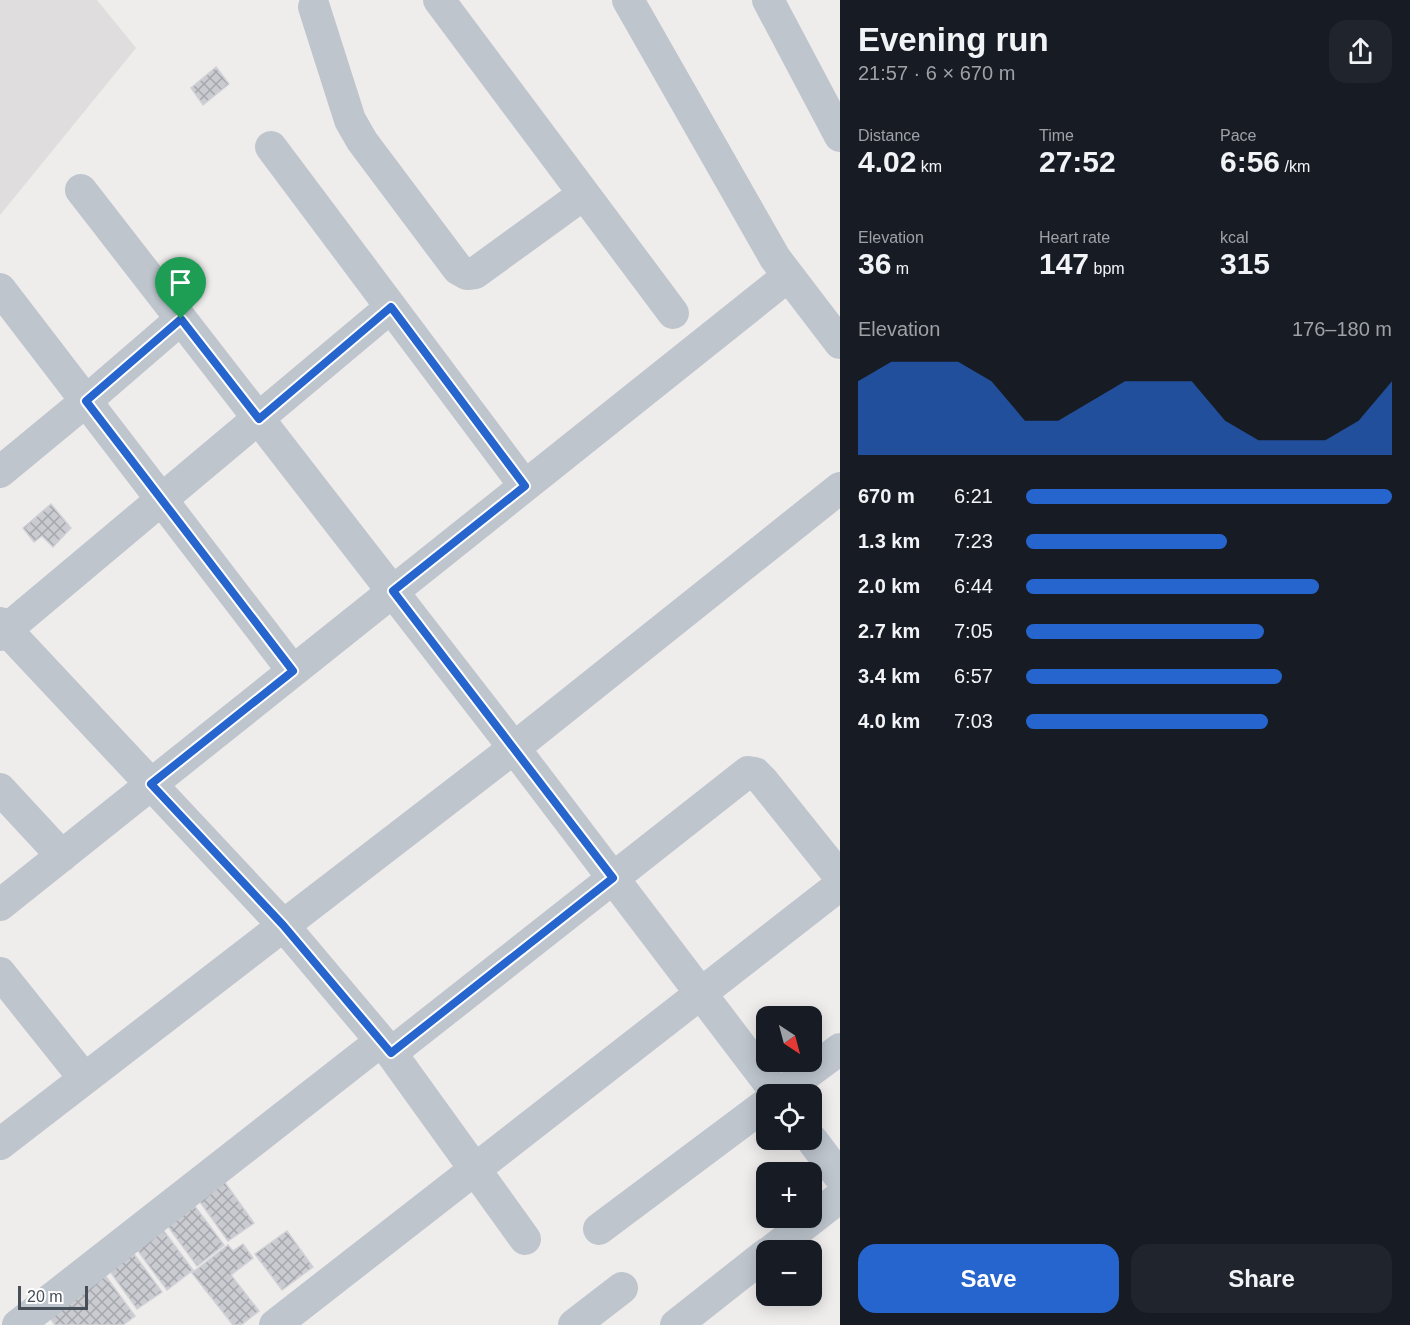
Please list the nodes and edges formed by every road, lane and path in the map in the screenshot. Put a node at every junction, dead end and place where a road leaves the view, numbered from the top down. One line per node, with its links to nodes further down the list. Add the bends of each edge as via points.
1 (439, 0): 8 (street)
2 (628, 0): 9 (street)
3 (768, 0): 5 (street)
4 (319, 2): 8 (street, via 350,120 458,269 475,273)
5 (840, 136)
6 (271, 147): 11 (street)
7 (81, 190): 13 (street)
8 (584, 194): 12 (street)
9 (788, 276): 14 (street); 18 (street)
10 (0, 289): 15 (street)
11 (391, 307): 16 (street); 18 (street)
12 (673, 313)
13 (181, 319): 15 (street); 16 (street)
14 (840, 343)
15 (86, 401): 17 (street); 20 (street)
16 (259, 419): 20 (street); 21 (street)
17 (0, 472)
18 (525, 486): 21 (street)
19 (840, 488): 24 (street)
20 (162, 500): 22 (street); 23 (street)
21 (393, 591): 23 (street); 24 (street)
22 (2, 630): 25 (street)
23 (293, 671): 25 (street)
24 (514, 748): 29 (street); 32 (street)
25 (151, 784): 27 (street); 32 (street)
26 (0, 789): 27 (street)
27 (62, 855): 31 (street)
28 (840, 877): 29 (street, via 763,781 748,772)
29 (613, 878): 34 (street); 35 (street)
30 (840, 885): 34 (street)
31 (0, 905)
32 (283, 925): 35 (street); 37 (street)
33 (0, 973): 37 (street)
34 (701, 994): 38 (street); 43 (street)
35 (386, 1047): 43 (street); 51 (street)
36 (840, 1049): 39 (street)
37 (84, 1078): 41 (street)
38 (770, 1084)
39 (793, 1084)
40 (756, 1111): 46 (street)
41 (0, 1144)
42 (820, 1150): 44 (street)
43 (475, 1169): 47 (street); 52 (street)
44 (840, 1177)
45 (840, 1197): 48 (street)
46 (599, 1229)
47 (525, 1239)
48 (785, 1240)
49 (756, 1262): 54 (street)
50 (622, 1288): 53 (street)
51 (18, 1325)
52 (274, 1325)
53 (574, 1325)
54 (676, 1325)

